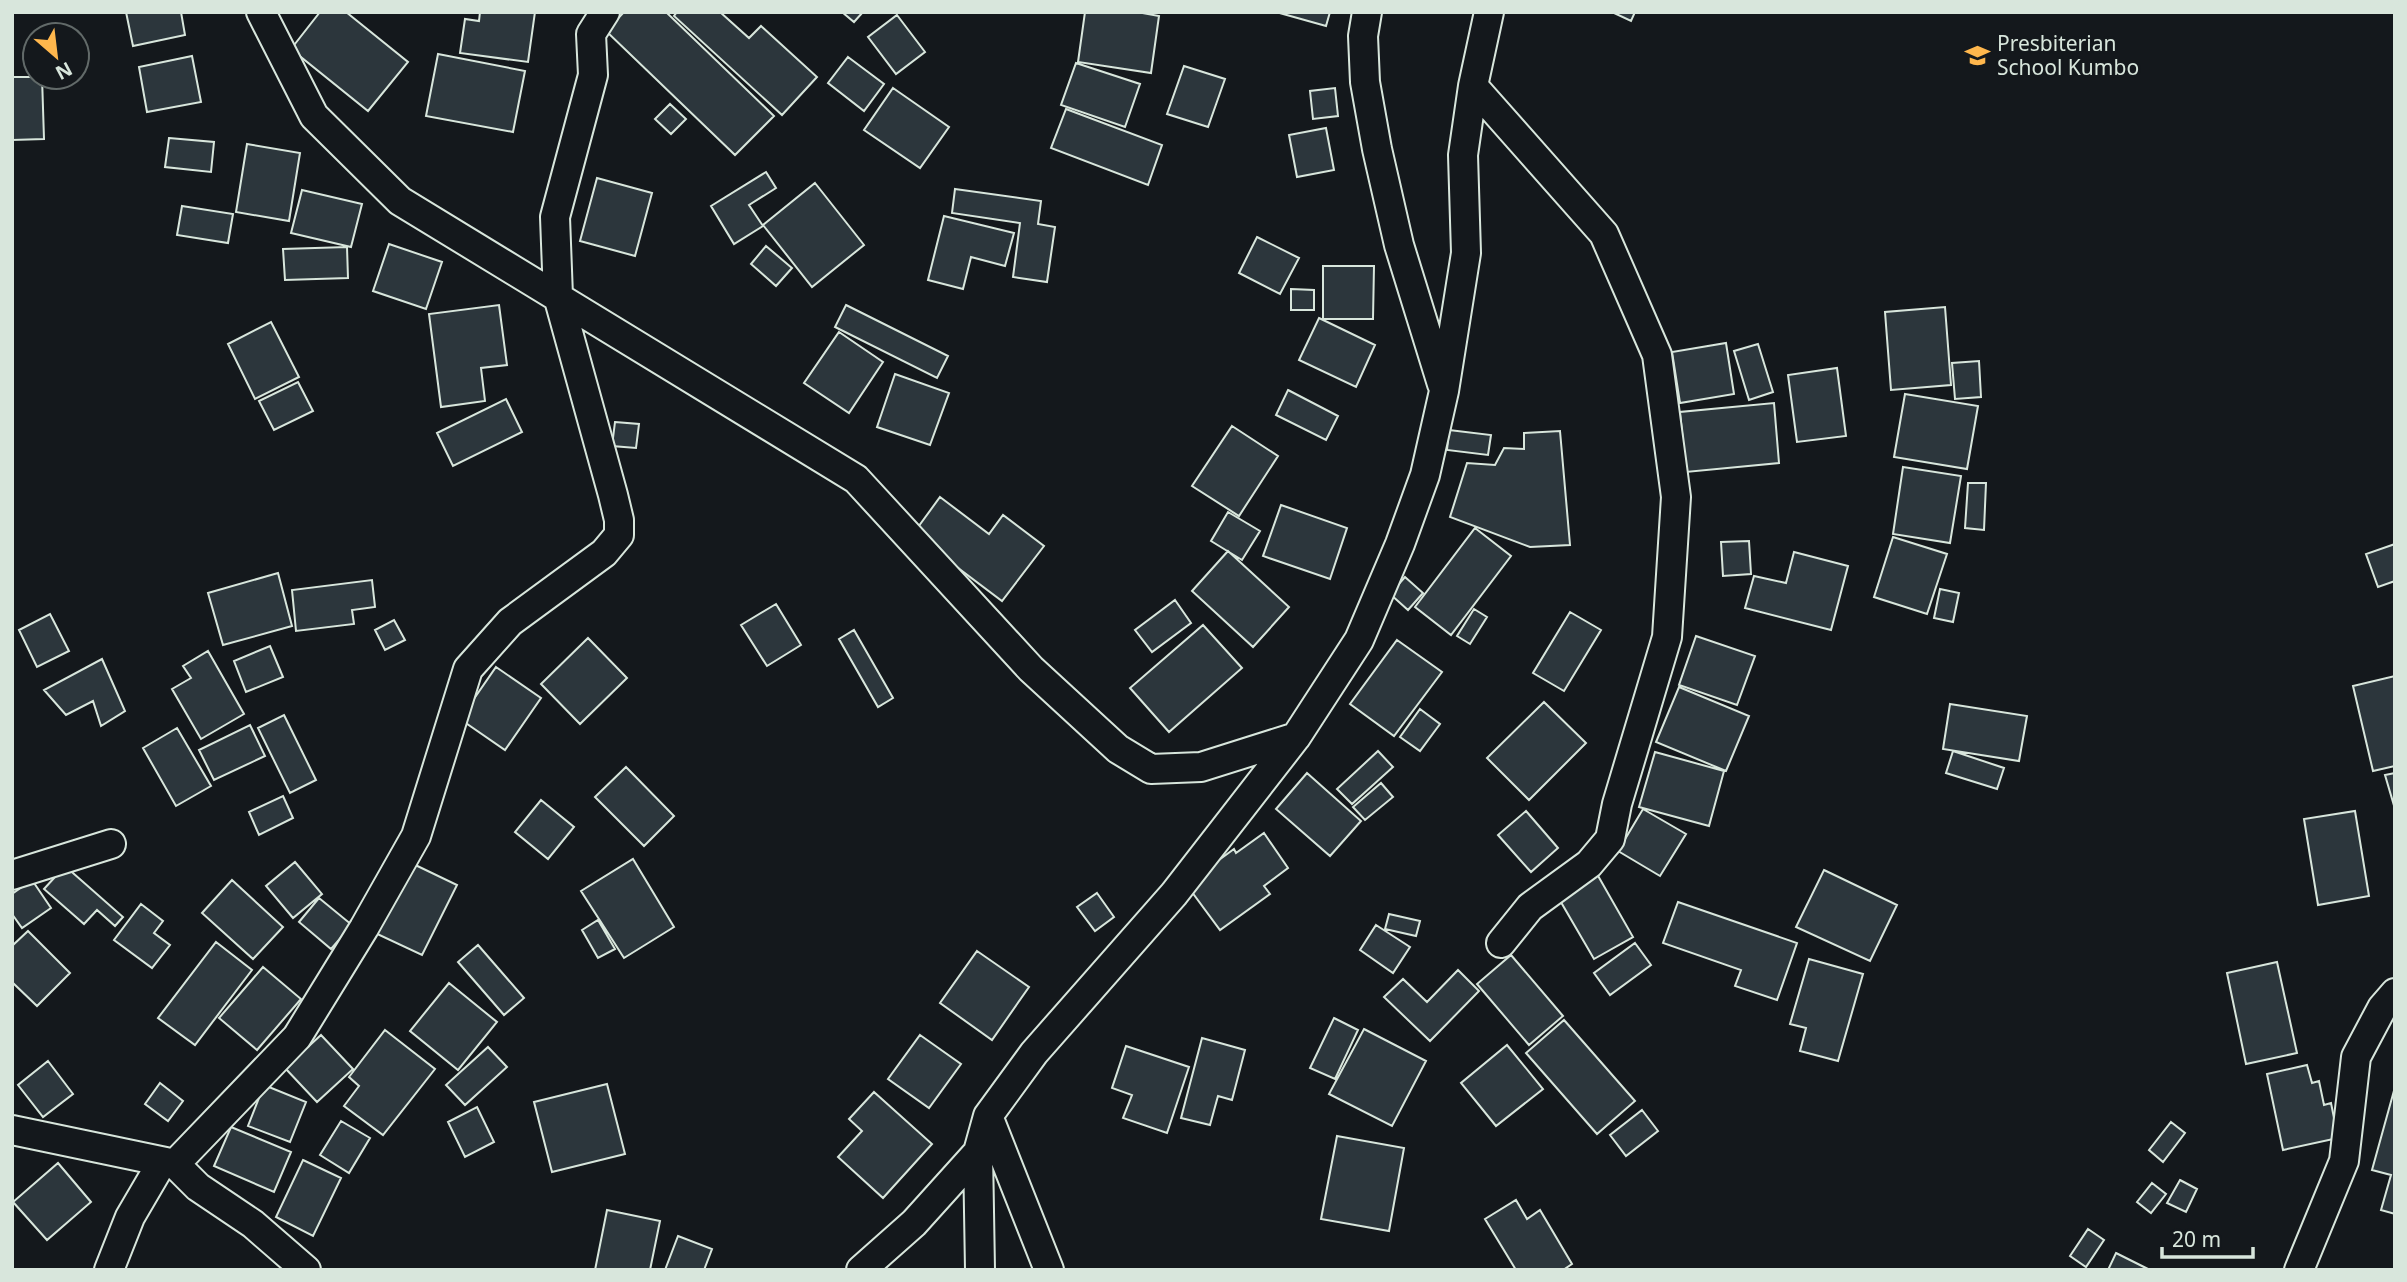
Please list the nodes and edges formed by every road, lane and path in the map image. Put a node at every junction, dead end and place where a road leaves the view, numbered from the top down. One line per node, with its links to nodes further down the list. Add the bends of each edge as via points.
1 (261, 12): 6 (street, via 314,116 400,201)
2 (605, 12): 6 (street, via 592,34 593,75 555,217)
3 (1367, 12): 7 (street, via 1365,82 1377,149 1399,245)
4 (1489, 12): 5 (street)
5 (1473, 86): 7 (street, via 1463,155 1466,253); 11 (street, via 1605,234 1657,355 1676,497 1667,637 1610,839 1589,864 1530,907)
6 (558, 296): 8 (street, via 856,479 1031,669 1118,749 1151,769 1201,767); 16 (street, via 619,520 619,535 604,553 510,622 468,669 416,835 364,928 297,1037)
7 (1444, 391): 8 (street, via 1425,475 1359,640)
8 (1296, 737): 13 (street, via 1174,894 1034,1053)
9 (111, 844): 10 (street)
10 (12, 875)
11 (1500, 943)
12 (2395, 993): 22 (street, via 2356,1057 2344,1161)
13 (988, 1116): 15 (street); 21 (street)
14 (12, 1130): 16 (street)
15 (978, 1152): 19 (street, via 914,1223); 20 (street)
16 (175, 1164): 17 (street, via 161,1164 130,1217); 18 (street)
17 (109, 1270)
18 (306, 1270)
19 (862, 1270)
20 (980, 1270)
21 (1049, 1270)
22 (2299, 1270)

